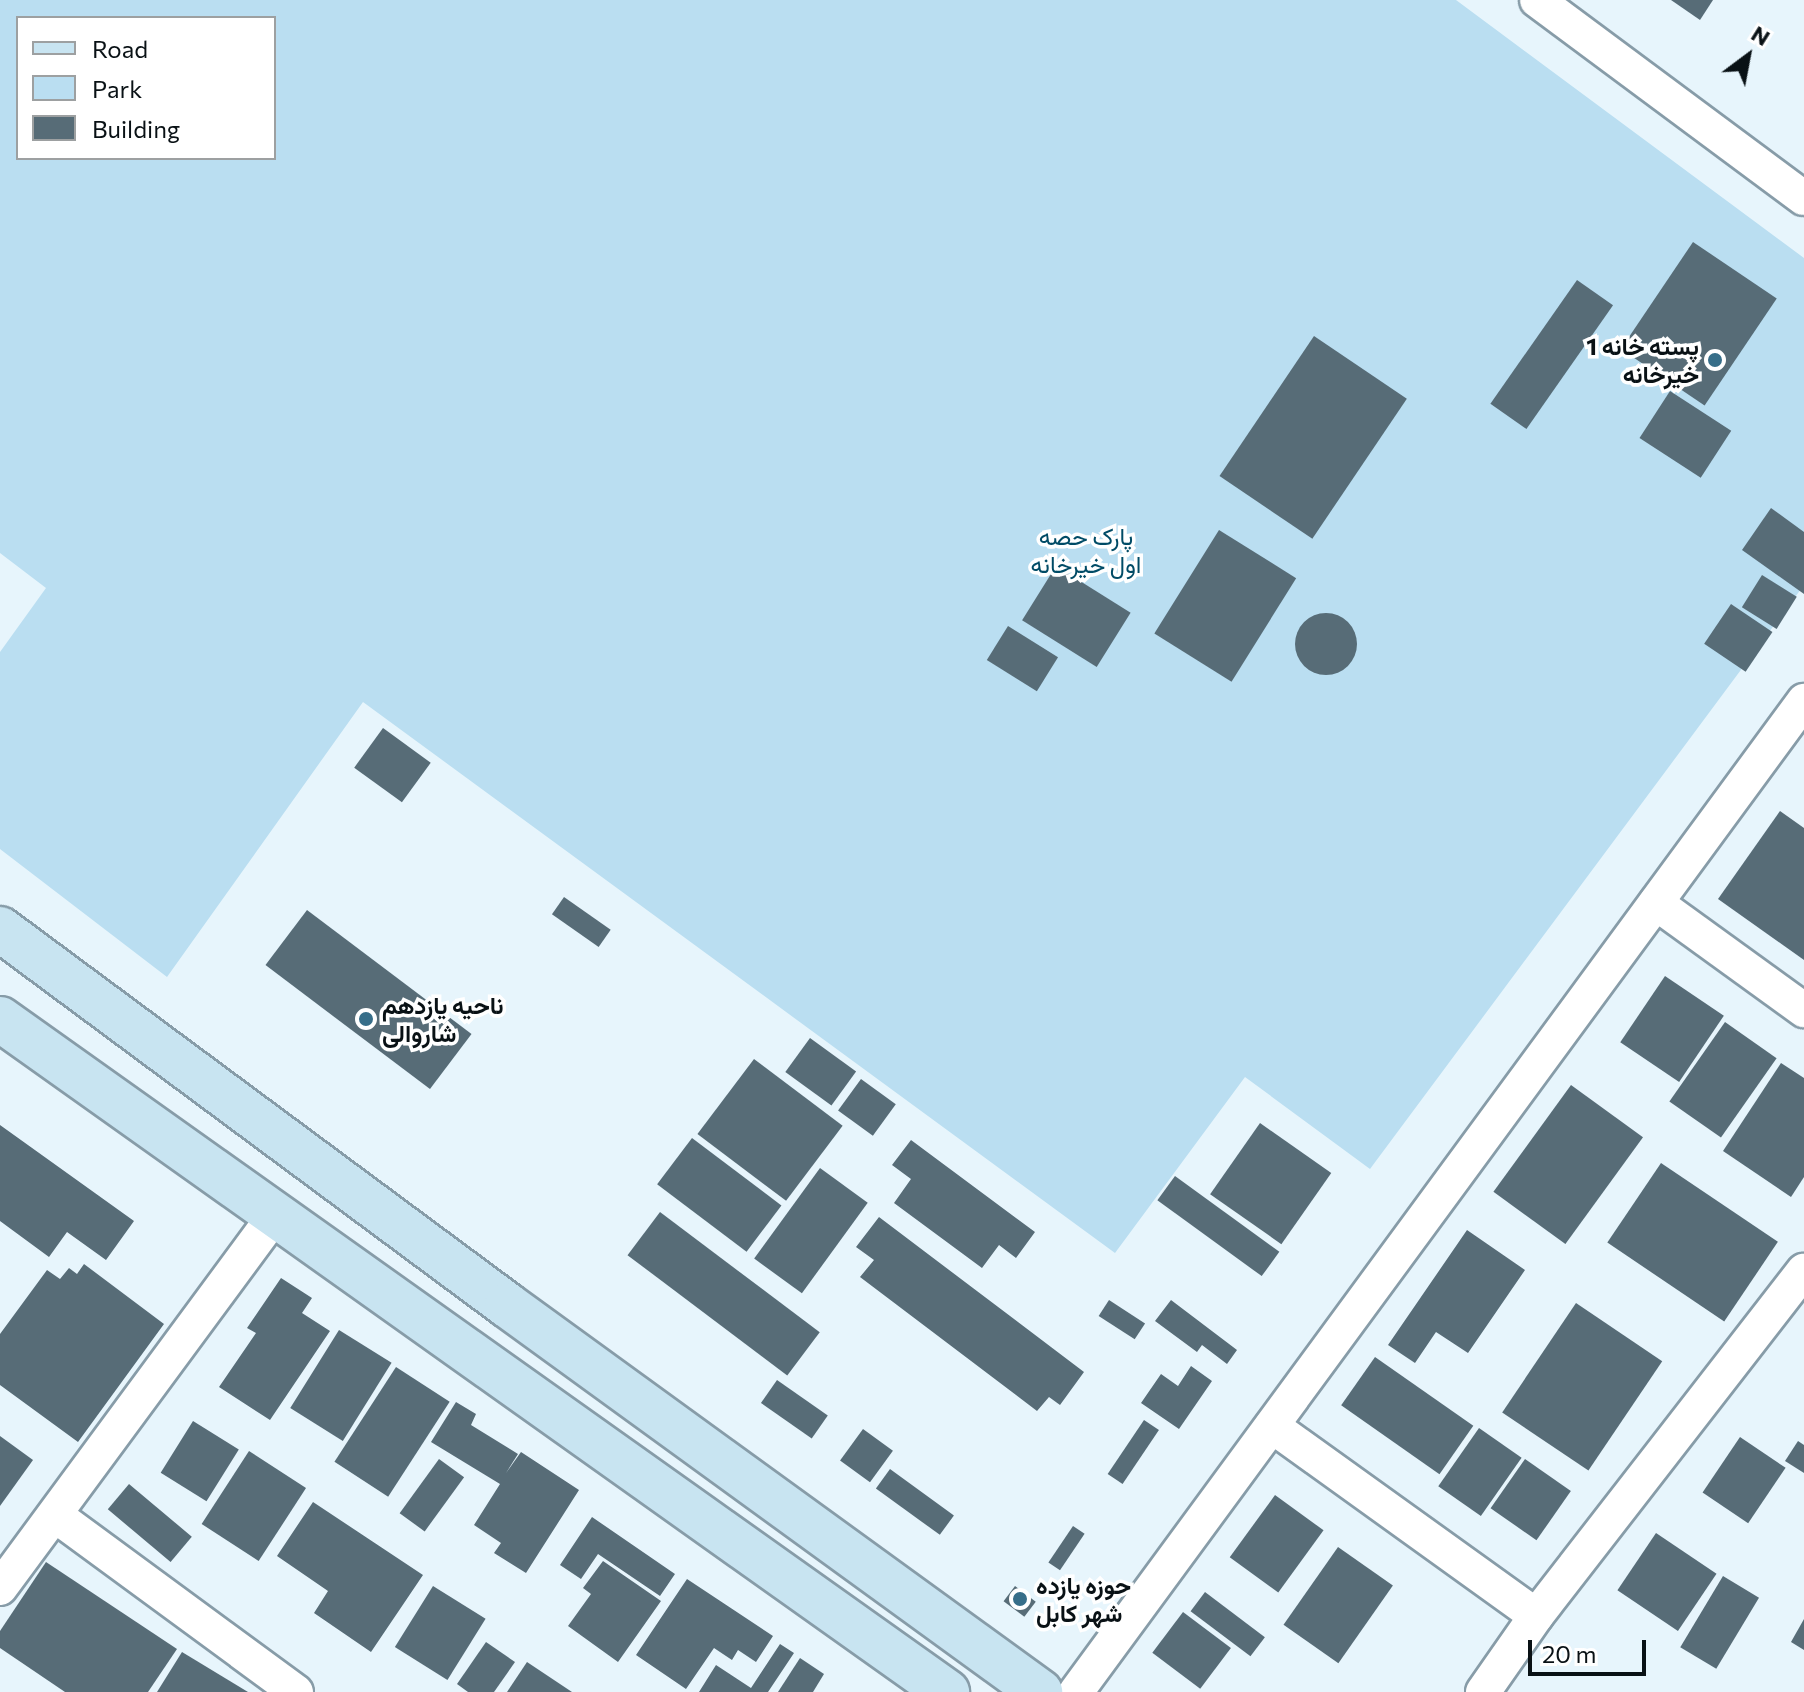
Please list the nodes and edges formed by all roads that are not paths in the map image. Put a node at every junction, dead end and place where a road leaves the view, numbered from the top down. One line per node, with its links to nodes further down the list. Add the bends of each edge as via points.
1 (1537, 0): 2 (street)
2 (1804, 198)
3 (1804, 701): 4 (street)
4 (1656, 903): 6 (street); 12 (street)
5 (0, 929): 10 (main road)
6 (1804, 1010)
7 (0, 1019): 8 (main road)
8 (275, 1215): 11 (main road); 13 (street)
9 (1804, 1271): 15 (street)
10 (507, 1305): 11 (main road); 18 (main road)
11 (471, 1356): 17 (main road)
12 (1272, 1426): 15 (street); 19 (street)
13 (55, 1515): 14 (street); 16 (street)
14 (0, 1588)
15 (1536, 1616): 20 (street)
16 (296, 1692)
17 (947, 1692)
18 (1040, 1692)
19 (1076, 1692)
20 (1483, 1692)

